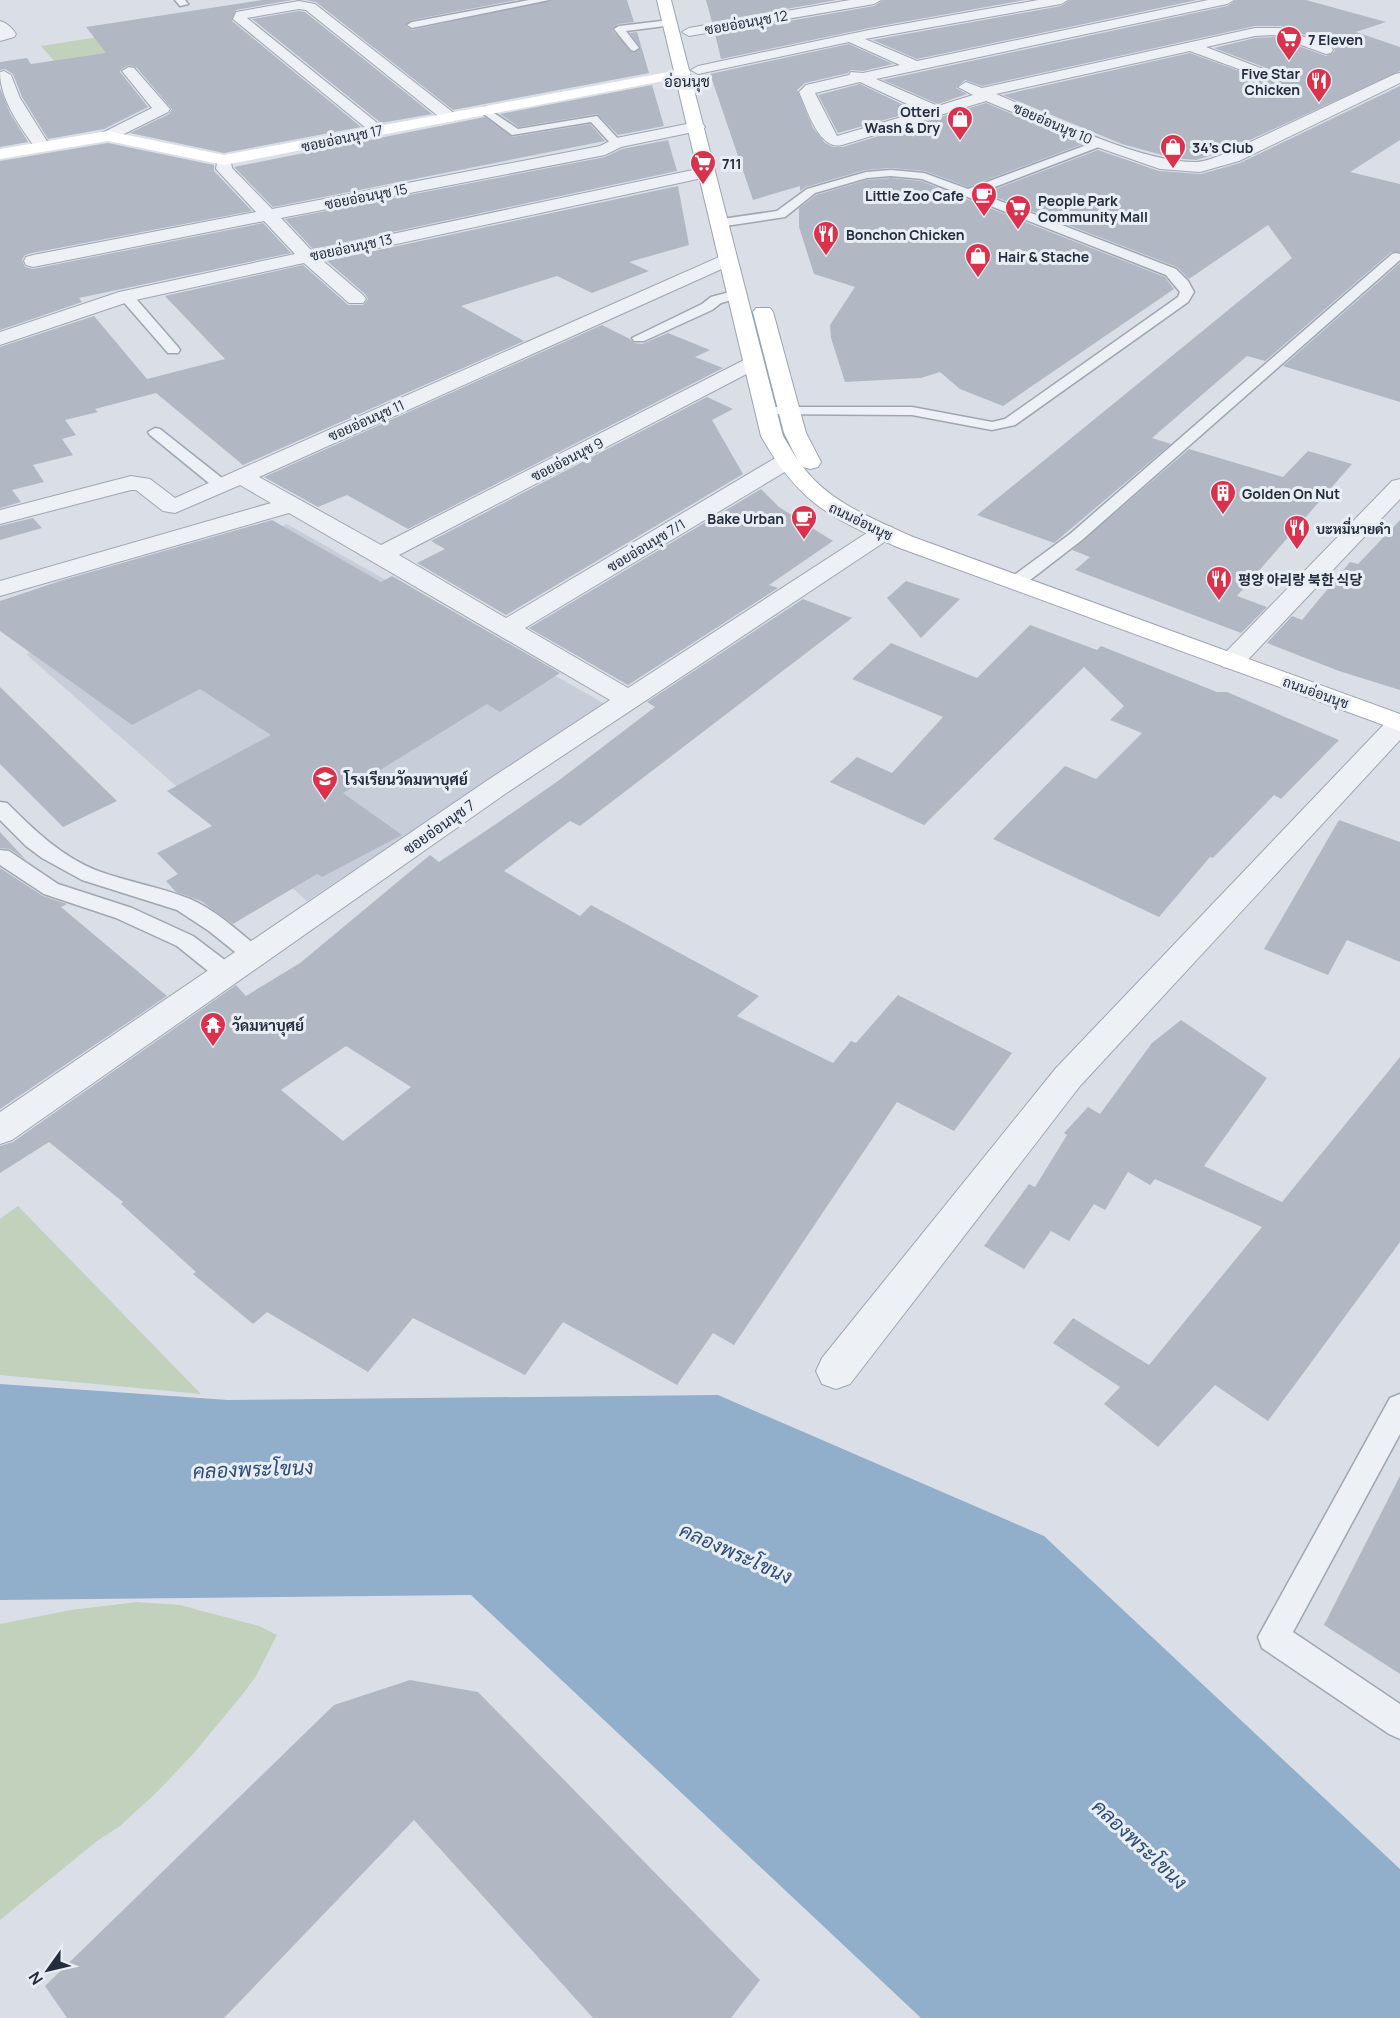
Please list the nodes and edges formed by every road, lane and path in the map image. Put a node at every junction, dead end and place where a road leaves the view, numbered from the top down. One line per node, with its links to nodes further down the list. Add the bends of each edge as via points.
1 (543, 0): 10 (lane)
2 (664, 0): 13 (main road, ถนนอ่อนนุช)
3 (680, 0): 13 (main road, ถนนอ่อนนุช)
4 (874, 0): 7 (street, ซอยอ่อนนุช 12)
5 (1227, 0): 11 (street)
6 (1062, 5): 12 (street, via 1044,3 869,34)
7 (821, 9): 12 (street); 13 (street, ซอยอ่อนนุช 12)
8 (1082, 18): 11 (street)
9 (0, 25): 14 (street, via 9,34)
10 (412, 25)
11 (1102, 26): 24 (street)
12 (847, 27): 19 (street); 24 (street, ซอยอ่อนนุช 10)
13 (677, 30): 20 (lane, via 620,28); 27 (main road, ถนนอ่อนนุช)
14 (0, 37)
15 (350, 39): 16 (street); 21 (street, via 306,6 241,15 240,19); 35 (street)
16 (327, 43)
17 (304, 46): 21 (street)
18 (1190, 46): 22 (street, via 1275,31); 28 (street); 32 (street)
19 (808, 47): 23 (street); 27 (street)
20 (634, 48)
21 (282, 50): 37 (street)
22 (1326, 50)
23 (826, 57)
24 (913, 65): 30 (street); 32 (street, ซอยอ่อนนุช 10)
25 (844, 67): 30 (street)
26 (129, 71): 38 (street, via 162,109)
27 (691, 71): 33 (main road, ซอยอ่อนนุช 17); 36 (main road, ถนนอ่อนนุช); 47 (main road, ถนนอ่อนนุช)
28 (1263, 74)
29 (4, 75): 41 (street, via 12,98)
30 (862, 77): 34 (street); 34 (street, via 808,90 832,141)
31 (1400, 77): 40 (street, ซอยอ่อนนุช 10, via 1212,165 1166,165)
32 (984, 95): 34 (street); 40 (street, ซอยอ่อนนุช 10)
33 (485, 110): 35 (main road, ซอยอ่อนนุช 17); 39 (lane, via 516,133 593,118)
34 (936, 111)
35 (449, 117): 37 (main road, ซอยอ่อนนุช 17)
36 (697, 127): 39 (street, ซอยอ่อนนุช 15); 44 (main road, ถนนอ่อนนุช)
37 (378, 130): 43 (main road, ซอยอ่อนนุช 17)
38 (108, 136): 41 (main road, ซอยอ่อนนุช 17); 43 (main road, ซอยอ่อนนุช 17)
39 (616, 143): 46 (street, ซอยอ่อนนุช 15, via 605,150)
40 (1100, 143): 45 (lane)
41 (42, 146): 42 (main road, ซอยอ่อนนุช 17)
42 (0, 153)
43 (224, 160): 46 (street, via 224,169)
44 (707, 172): 47 (main road, ถนนอ่อนนุช); 48 (street, ซอยอ่อนนุช 13)
45 (968, 193): 47 (lane, via 924,176 876,173 811,191 781,214); 60 (lane, via 1171,272 1187,292 1183,299 1010,422 1000,425 912,411)
46 (269, 214): 48 (street); 51 (street, ซอยอ่อนนุช 15)
47 (729, 222): 50 (main road, ถนนอ่อนนุช); 52 (main road, ถนนอ่อนนุช)
48 (308, 257): 53 (street, ซอยอ่อนนุช 13); 54 (street)
49 (1396, 257): 69 (lane, via 1076,537)
50 (728, 259): 52 (main road, ถนนอ่อนนุช); 63 (street, ซอยอ่อนนุช 11)
51 (33, 261)
52 (749, 286): 55 (lane); 58 (main road, ถนนอ่อนนุช); 60 (main road, ถนนอ่อนนุช)
53 (126, 296): 56 (street, ซอยอ่อนนุช 13); 57 (lane)
54 (356, 299)
55 (639, 338)
56 (0, 339)
57 (172, 350)
58 (753, 363): 59 (main road, ถนนอ่อนนุช); 68 (street, ซอยอ่อนนุช 9)
59 (765, 411): 60 (lane); 62 (main road, ถนนอ่อนนุช)
60 (790, 411): 69 (main road, ถนนอ่อนนุช, via 806,457 837,492 897,523)
61 (155, 432): 63 (lane)
62 (785, 462): 67 (main road, ถนนอ่อนนุช, via 818,498); 71 (street, ซอยอ่อนนุช 7/1)
63 (230, 480): 65 (street); 66 (street, ซอยอ่อนนุช 11, via 173,506 142,484 131,483)
64 (1400, 486): 72 (street)
65 (290, 505): 68 (street); 70 (street)
66 (0, 517)
67 (884, 532): 69 (main road, ถนนอ่อนนุช); 73 (street, ซอยอ่อนนุช 7)
68 (381, 555): 71 (street)
69 (1022, 577): 72 (main road, ถนนอ่อนนุช)
70 (0, 589)
71 (507, 628): 73 (street)
72 (1237, 655): 74 (main road, ถนนอ่อนนุช); 75 (main road, ถนนอ่อนนุช)
73 (629, 700): 79 (street, ซอยอ่อนนุช 7)
74 (1400, 705)
75 (1400, 723): 82 (street, via 1068,1077)
76 (0, 808): 77 (lane)
77 (33, 841): 78 (lane); 79 (lane, via 89,874 184,905)
78 (1, 856): 80 (lane, via 51,889 124,914 185,941)
79 (253, 955): 80 (street, ซอยอ่อนนุช 7)
80 (226, 973): 81 (street, ซอยอ่อนนุช 7)
81 (0, 1130)
82 (836, 1371)
83 (1400, 1407): 84 (lane, via 1273,1637)
84 (1400, 1723)

